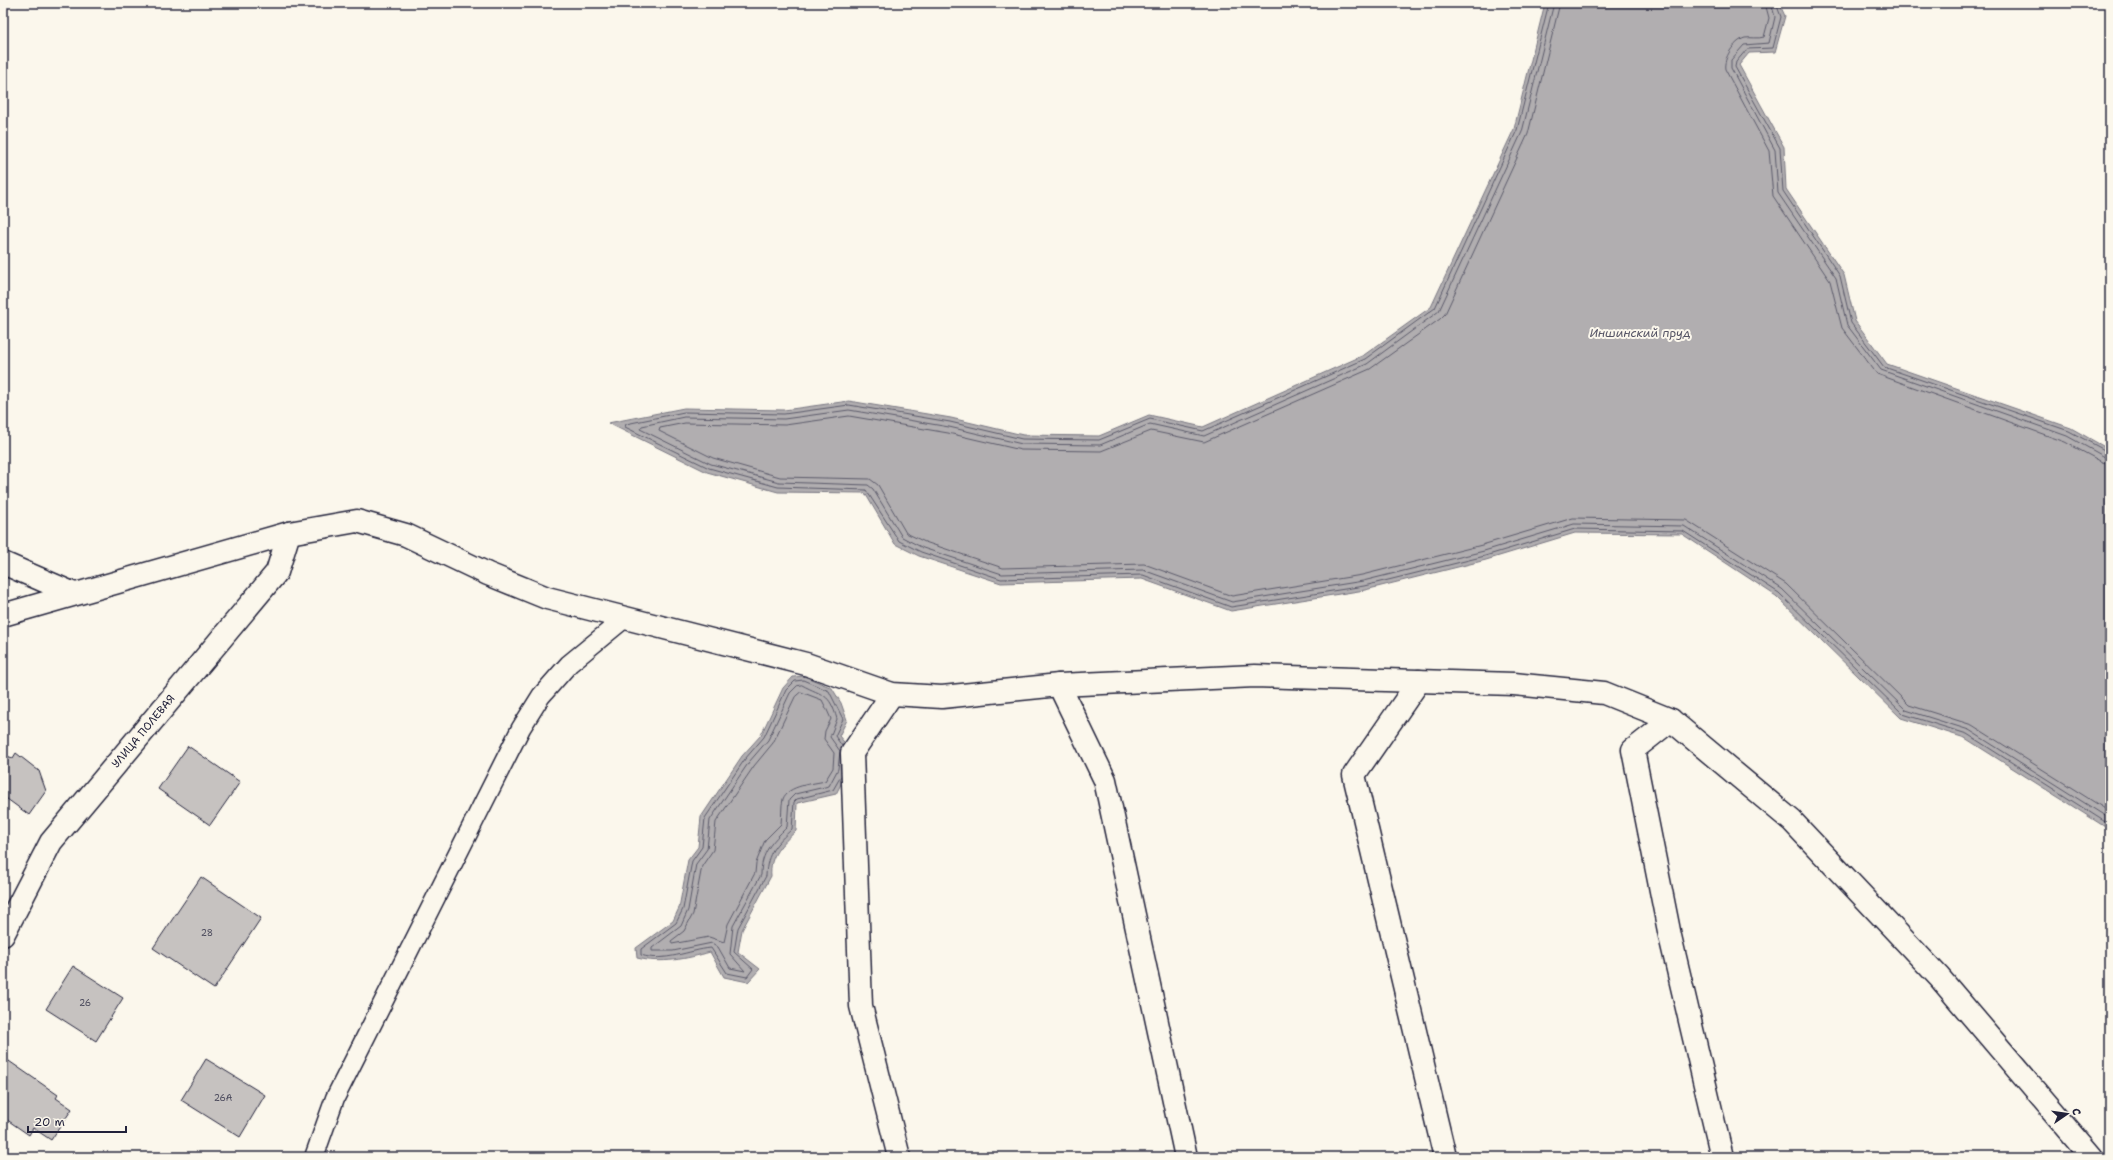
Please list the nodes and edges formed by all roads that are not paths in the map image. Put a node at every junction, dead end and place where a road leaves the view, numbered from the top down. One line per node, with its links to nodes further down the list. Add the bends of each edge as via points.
1 (289, 532): 3 (street); 5 (street, via 357,521 406,535 488,574 547,598); 10 (street, УЛИЦА ПОЛЕВАЯ, via 277,572 51,842)
2 (3, 563): 3 (street)
3 (72, 594): 4 (street)
4 (3, 615)
5 (625, 618): 8 (street, via 806,664); 11 (lane, via 569,664 541,696 521,728 335,1098)
6 (1419, 681): 7 (street, via 1255,676); 9 (street, via 1514,684 1604,693); 14 (street, via 1354,775)
7 (1059, 685): 8 (street, via 942,697); 13 (street, via 1105,780)
8 (892, 694): 12 (street, via 852,753 861,1006)
9 (1670, 720): 15 (street, via 1633,750 1670,936); 16 (street, via 1792,821 1939,977)
10 (3, 935)
11 (314, 1157)
12 (899, 1157)
13 (1186, 1157)
14 (1445, 1157)
15 (1722, 1157)
16 (2092, 1157)

